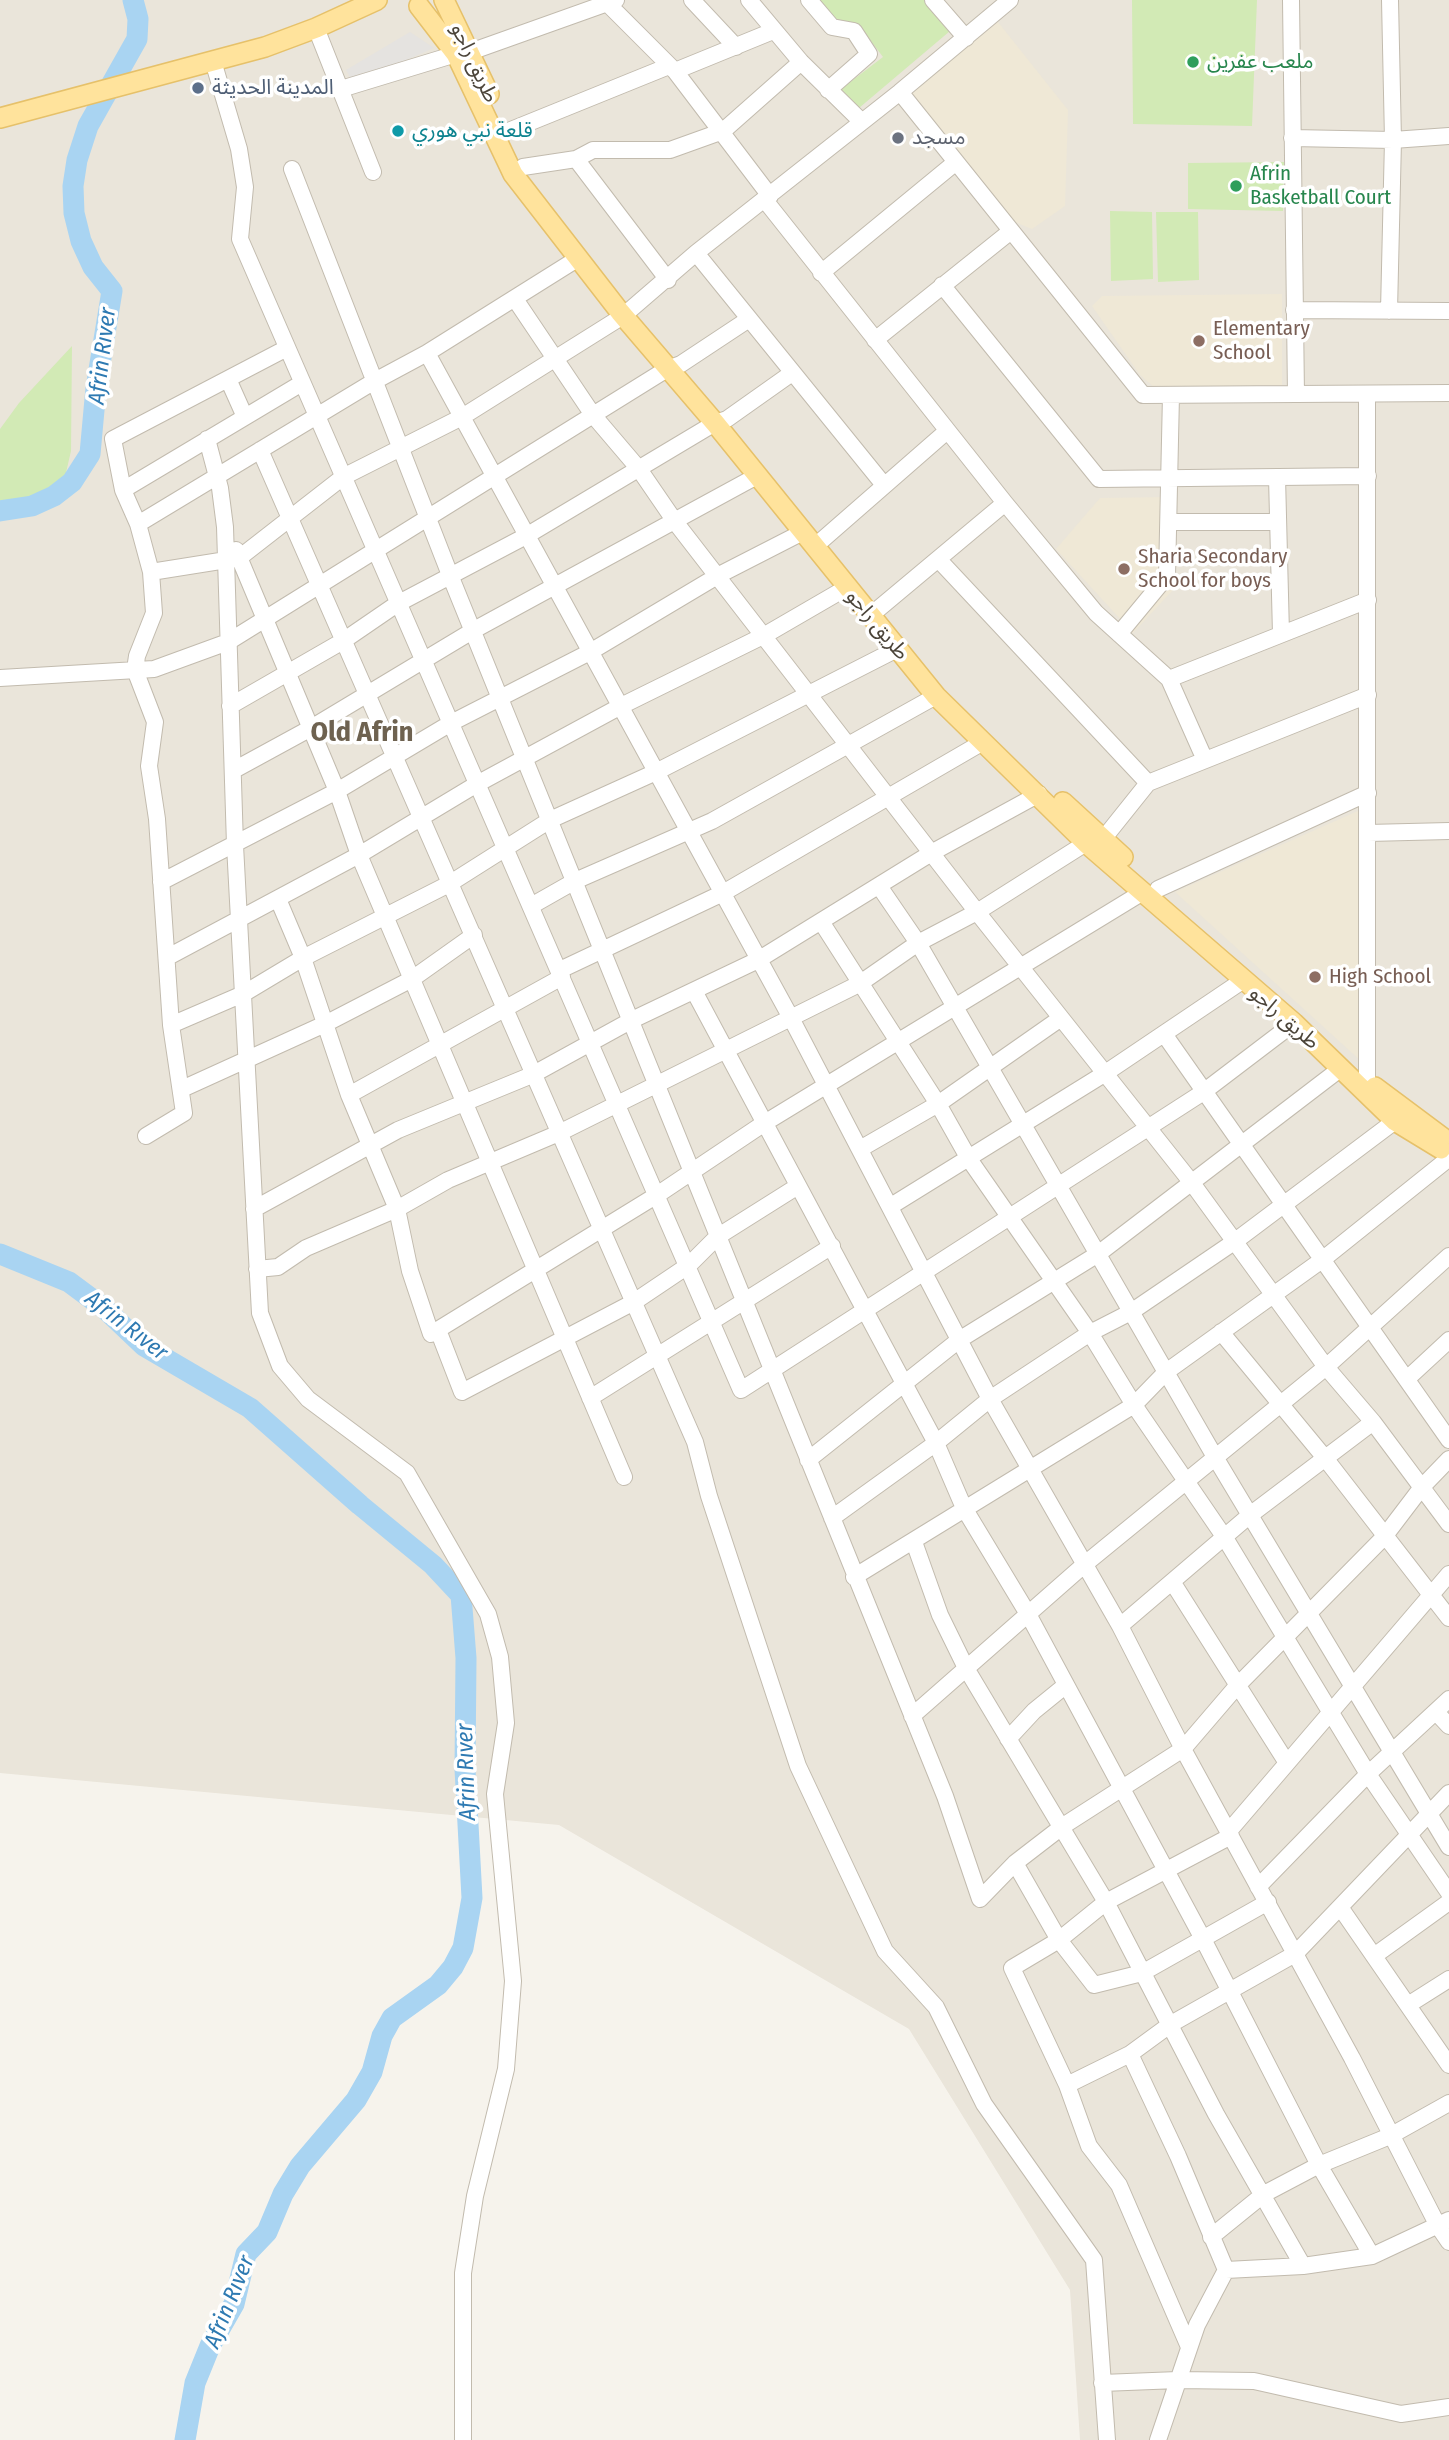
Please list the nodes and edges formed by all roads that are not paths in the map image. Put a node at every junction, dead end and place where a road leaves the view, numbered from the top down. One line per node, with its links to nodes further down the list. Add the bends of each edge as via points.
1 (377, 0): 12 (main road)
2 (444, 0): 16 (main road, طريق راجو)
3 (692, 0): 15 (street)
4 (749, 0): 13 (street)
5 (808, 0): 21 (street, via 832,27 854,31 870,54)
6 (933, 0): 14 (street)
7 (1010, 0): 14 (street)
8 (1291, 0): 28 (street)
9 (1390, 0): 29 (street)
10 (609, 1): 16 (street); 19 (street)
11 (419, 2): 16 (main road, طريق راجو)
12 (316, 29): 17 (main road); 20 (street)
13 (772, 31): 15 (street); 18 (street)
14 (965, 38): 22 (street)
15 (736, 47): 19 (street)
16 (463, 53): 20 (street); 26 (main road, طريق راجو); 33 (main road, طريق راجو)
17 (213, 61): 23 (main road); 49 (street, via 239,149 245,187 240,239)
18 (801, 62): 21 (street); 25 (street)
19 (672, 68): 25 (street); 26 (street)
20 (341, 89): 34 (street)
21 (828, 90): 24 (street)
22 (900, 92): 24 (street); 31 (street)
23 (0, 118)
24 (861, 121): 35 (street)
25 (723, 131): 30 (street, via 670,150 593,150); 35 (street)
26 (506, 132): 33 (main road, طريق راجو)
27 (1449, 136): 29 (street)
28 (1293, 138): 29 (street); 43 (street)
29 (1392, 140): 44 (street)
30 (576, 159): 33 (street); 40 (street)
31 (956, 162): 36 (street); 39 (street)
32 (292, 169): 55 (street)
33 (518, 171): 38 (main road, طريق راجو); 46 (main road, طريق راجو)
34 (373, 172)
35 (767, 197): 37 (street); 39 (street)
36 (1011, 231): 41 (street); 58 (street, via 1143,395)
37 (696, 253): 40 (street); 47 (street)
38 (577, 258): 42 (street); 46 (main road, طريق راجو)
39 (821, 273): 48 (street)
40 (668, 280): 46 (street)
41 (942, 285): 48 (street); 77 (street, via 1100,479)
42 (515, 299): 50 (street); 51 (street)
43 (1294, 310): 44 (street); 59 (street)
44 (1389, 311): 45 (street)
45 (1449, 312)
46 (627, 313): 51 (street); 52 (main road, طريق راجو)
47 (749, 319): 52 (street); 53 (street)
48 (875, 340): 66 (street)
49 (287, 348): 54 (street); 56 (street)
50 (427, 353): 55 (street); 64 (street)
51 (554, 359): 61 (street); 64 (street)
52 (674, 367): 61 (street); 65 (main road, طريق راجو)
53 (792, 373): 65 (street); 78 (street)
54 (228, 379): 63 (street); 79 (street, via 113,439)
55 (373, 382): 62 (street); 68 (street)
56 (302, 383): 62 (street); 63 (street)
57 (1449, 393): 60 (street)
58 (1171, 394): 59 (street); 77 (street)
59 (1296, 394): 60 (street)
60 (1367, 394): 72 (street)
61 (593, 415): 70 (street); 74 (street)
62 (316, 416): 69 (street); 73 (street)
63 (245, 417): 67 (street)
64 (462, 417): 68 (street); 74 (street)
65 (721, 421): 70 (street); 75 (main road, طريق راجو); 89 (main road, طريق راجو)
66 (947, 431): 78 (street); 80 (street)
67 (207, 439): 71 (street); 79 (street)
68 (400, 449): 73 (street); 82 (street)
69 (260, 450): 71 (street); 81 (street)
70 (639, 469): 85 (street); 88 (street)
71 (217, 476): 86 (street); 92 (street)
72 (1368, 476): 76 (street); 99 (street)
73 (343, 477): 81 (street); 90 (street)
74 (494, 477): 82 (street); 88 (street)
75 (755, 477): 85 (street); 87 (main road, طريق راجو)
76 (1277, 477): 77 (street); 84 (street)
77 (1169, 478): 83 (street)
78 (884, 485): 89 (street)
79 (123, 490): 86 (street)
80 (1005, 503): 91 (street); 104 (street, via 1096,613)
81 (291, 517): 92 (street); 96 (street)
82 (428, 518): 90 (street); 94 (street)
83 (1168, 522): 84 (street); 104 (street, via 1167,576)
84 (1278, 522): 105 (street)
85 (676, 523): 95 (street); 97 (street)
86 (138, 524): 93 (street)
87 (802, 533): 95 (street); 98 (main road, طريق راجو)
88 (526, 536): 94 (street); 97 (street)
89 (821, 541): 101 (main road, طريق راجو)
90 (375, 551): 96 (street); 100 (street)
91 (938, 559): 101 (street); 132 (street)
92 (232, 560): 93 (street); 102 (street); 108 (street)
93 (151, 572): 112 (street, via 154,613)
94 (450, 575): 100 (street); 103 (street)
95 (719, 575): 106 (street); 110 (street)
96 (320, 583): 102 (street); 107 (street)
97 (556, 588): 103 (street); 110 (street)
98 (846, 588): 106 (street); 109 (main road, طريق راجو)
99 (1368, 600): 105 (street); 117 (street)
100 (397, 604): 107 (street); 111 (street)
101 (877, 610): 143 (main road, طريق راجو, via 953,700)
102 (265, 617): 108 (street); 113 (street)
103 (474, 630): 111 (street); 120 (street)
104 (1119, 634): 115 (street)
105 (1281, 634): 115 (street)
106 (765, 635): 116 (street); 122 (street)
107 (343, 641): 113 (street); 118 (street)
108 (228, 642): 112 (street, via 154,669); 121 (street)
109 (897, 649): 116 (street); 119 (main road, طريق راجو)
110 (590, 652): 120 (street); 122 (street)
111 (423, 659): 118 (street); 123 (street)
112 (135, 670): 114 (street); 149 (street, via 155,722 149,765)
113 (289, 674): 121 (street); 124 (street)
114 (0, 678)
115 (1169, 679): 129 (street)
116 (810, 695): 126 (street); 131 (street)
117 (1368, 695): 129 (street); 135 (street)
118 (367, 696): 124 (street); 127 (street)
119 (936, 696): 125 (main road, طريق راجو); 126 (street)
120 (501, 697): 123 (street); 128 (street)
121 (230, 706): 130 (street)
122 (621, 706): 128 (street); 131 (street)
123 (451, 723): 127 (street); 133 (street)
124 (311, 728): 130 (street); 134 (street)
125 (983, 741): 136 (main road, طريق راجو); 137 (street)
126 (849, 746): 137 (street); 140 (street, via 712,821)
127 (394, 757): 134 (street); 138 (street)
128 (526, 758): 133 (street); 139 (street)
129 (1205, 760): 132 (street)
130 (234, 769): 144 (street)
131 (656, 772): 139 (street); 140 (street)
132 (1148, 783): 143 (street)
133 (477, 784): 138 (street); 145 (street)
134 (337, 791): 144 (street); 147 (street)
135 (1368, 793): 142 (street); 152 (street)
136 (1039, 794): 143 (main road, طريق راجو); 146 (street)
137 (890, 797): 146 (street); 153 (street)
138 (421, 818): 147 (street); 150 (street)
139 (550, 820): 145 (street); 148 (street)
140 (687, 829): 148 (street); 153 (street)
141 (1449, 831): 142 (street)
142 (1368, 833): 191 (street)
143 (1095, 841): 152 (main road, طريق راجو); 156 (street)
144 (235, 845): 149 (street); 158 (street)
145 (503, 848): 150 (street); 155 (street)
146 (933, 852): 151 (street); 156 (street)
147 (359, 855): 154 (street); 157 (street)
148 (575, 881): 155 (street); 162 (street)
149 (161, 882): 163 (street)
150 (449, 884): 157 (street); 160 (street)
151 (879, 886): 159 (street); 161 (street)
152 (1151, 891): 166 (street); 169 (main road, طريق راجو); 191 (main road, طريق راجو)
153 (723, 893): 162 (street); 165 (street)
154 (278, 900): 158 (street); 164 (street)
155 (531, 906): 167 (street)
156 (977, 912): 161 (street); 166 (street)
157 (385, 917): 164 (street); 168 (street)
158 (239, 921): 163 (street); 172 (street)
159 (822, 923): 165 (street); 170 (street)
160 (474, 935): 168 (street); 174 (street)
161 (918, 943): 170 (street); 173 (street)
162 (602, 948): 167 (street); 177 (street)
163 (168, 957): 180 (street)
164 (303, 958): 172 (street); 179 (street)
165 (758, 960): 171 (street); 175 (street)
166 (1022, 967): 173 (street); 176 (street)
167 (561, 973): 174 (street); 182 (street)
168 (412, 979): 179 (street); 184 (street)
169 (1242, 981): 178 (main road, طريق راجو); 181 (street)
170 (859, 984): 175 (street); 183 (street)
171 (694, 991): 177 (street); 185 (street)
172 (243, 995): 180 (street); 186 (street)
173 (956, 1009): 183 (street); 187 (street)
174 (503, 1010): 184 (street); 190 (street)
175 (791, 1018): 185 (street); 193 (street)
176 (1061, 1018): 187 (street); 189 (street)
177 (632, 1020): 182 (street); 192 (street)
178 (1294, 1023): 188 (main road, طريق راجو); 195 (street)
179 (325, 1024): 186 (street); 196 (street)
180 (171, 1025): 194 (street)
181 (1164, 1034): 189 (street); 195 (street)
182 (591, 1042): 190 (street); 198 (street)
183 (897, 1042): 193 (street); 199 (street)
184 (441, 1044): 196 (street); 197 (street)
185 (723, 1049): 192 (street); 201 (street)
186 (247, 1061): 194 (street); 219 (street)
187 (991, 1069): 199 (street); 202 (street)
188 (1340, 1069): 200 (main road, طريق راجو); 206 (street)
189 (1104, 1074): 202 (street); 203 (street)
190 (532, 1075): 197 (street); 204 (street)
191 (1367, 1080): 208 (main road, طريق راجو)
192 (655, 1085): 198 (street); 212 (street)
193 (826, 1086): 201 (street); 209 (street)
194 (182, 1089): 205 (street, via 184,1113)
195 (1202, 1093): 203 (street); 206 (street)
196 (349, 1095): 207 (street)
197 (465, 1102): 207 (street); 211 (street)
198 (618, 1102): 204 (street); 216 (street)
199 (937, 1104): 209 (street); 210 (street)
200 (1395, 1121): 208 (main road, طريق راجو); 218 (street)
201 (763, 1124): 212 (street); 215 (street)
202 (1023, 1125): 210 (street); 214 (street)
203 (1147, 1128): 213 (street); 214 (street)
204 (559, 1133): 211 (street); 222 (street)
205 (146, 1136)
206 (1241, 1146): 213 (street); 218 (street)
207 (370, 1147): 219 (street); 220 (street)
208 (1446, 1147): 228 (street)
209 (860, 1149): 217 (street)
210 (969, 1159): 217 (street); 221 (street)
211 (490, 1164): 220 (street, via 448,1180); 231 (street)
212 (692, 1171): 216 (street); 223 (street)
213 (1192, 1183): 224 (street); 226 (street)
214 (1058, 1185): 221 (street); 226 (street)
215 (798, 1186): 223 (street); 225 (street)
216 (657, 1195): 222 (street); 229 (street)
217 (891, 1206): 232 (street)
218 (1284, 1206): 224 (street); 228 (street)
219 (254, 1209): 230 (street)
220 (397, 1209): 230 (street, via 306,1248 278,1266); 241 (street, via 410,1271 431,1334)
221 (1007, 1218): 232 (street); 233 (street)
222 (601, 1228): 231 (street); 236 (street)
223 (717, 1237): 229 (street); 235 (street)
224 (1234, 1242): 234 (street); 238 (street)
225 (832, 1245): 235 (street); 237 (street)
226 (1098, 1254): 233 (street); 238 (street)
227 (1449, 1256): 240 (street)
228 (1322, 1260): 234 (street); 240 (street)
229 (688, 1265): 236 (street); 239 (street)
230 (257, 1269): 340 (street, via 260,1313 280,1366 308,1399 407,1473 488,1614 500,1657 506,1723 495,1794 513,1981 506,2069 475,2196 463,2273)
231 (535, 1269): 241 (street); 244 (street)
232 (924, 1272): 237 (street); 245 (street)
233 (1056, 1281): 243 (street); 245 (street)
234 (1274, 1292): 242 (street); 248 (street)
235 (744, 1301): 239 (street); 249 (street)
236 (634, 1302): 244 (street); 247 (street)
237 (866, 1309): 249 (street); 252 (street)
238 (1131, 1312): 243 (street); 250 (street)
239 (712, 1321): 247 (street); 249 (street, via 741,1390)
240 (1369, 1325): 248 (street); 251 (street)
241 (438, 1330): 244 (street, via 462,1392)
242 (1221, 1332): 250 (street); 255 (street)
243 (1090, 1333): 254 (street); 256 (street)
244 (564, 1336): 253 (street)
245 (959, 1340): 252 (street); 254 (street)
246 (1449, 1340): 251 (street)
247 (656, 1356): 253 (street); 338 (street, via 695,1442 798,1766 885,1951 936,2007 984,2105 1094,2260)
248 (1326, 1367): 255 (street); 257 (street)
249 (772, 1370): 263 (street)
250 (1166, 1373): 256 (street); 260 (street)
251 (1408, 1378): 258 (street)
252 (905, 1382): 259 (street); 263 (street)
253 (590, 1398): 265 (street)
254 (990, 1399): 259 (street); 264 (street)
255 (1278, 1404): 260 (street); 261 (street)
256 (1134, 1405): 264 (street); 266 (street)
257 (1373, 1422): 261 (street); 267 (street)
258 (1449, 1440)
259 (936, 1443): 268 (street); 270 (street)
260 (1215, 1457): 266 (street); 269 (street)
261 (1325, 1458): 269 (street); 272 (street)
262 (1449, 1459): 267 (street)
263 (808, 1460): 270 (street)
264 (1030, 1467): 268 (street); 275 (street)
265 (624, 1477)
266 (1186, 1480): 273 (street); 275 (street)
267 (1422, 1487): 271 (street); 272 (street)
268 (964, 1508): 274 (street); 281 (street)
269 (1250, 1514): 273 (street); 280 (street)
270 (832, 1518): 277 (street)
271 (1449, 1524)
272 (1384, 1537): 279 (street); 280 (street)
273 (1225, 1538): 278 (street); 284 (street)
274 (914, 1542): 277 (street); 285 (street, via 940,1615)
275 (1085, 1564): 281 (street); 283 (street)
276 (1449, 1574): 279 (street)
277 (854, 1577): 292 (street)
278 (1173, 1583): 283 (street); 287 (street)
279 (1430, 1596): 282 (street); 288 (street)
280 (1308, 1613): 284 (street); 288 (street)
281 (1028, 1614): 285 (street); 286 (street)
282 (1449, 1618)
283 (1121, 1626): 295 (street)
284 (1285, 1637): 287 (street); 290 (street)
285 (966, 1668): 292 (street); 294 (street)
286 (1066, 1685): 294 (street); 299 (street)
287 (1237, 1686): 295 (street); 297 (street)
288 (1352, 1688): 290 (street); 296 (street)
289 (1449, 1699): 291 (street)
290 (1332, 1711): 297 (street); 298 (street)
291 (1436, 1712): 293 (street); 296 (street)
292 (912, 1716): 306 (street, via 980,1899)
293 (1449, 1726)
294 (1008, 1739): 302 (street)
295 (1183, 1749): 299 (street); 303 (street)
296 (1392, 1755): 298 (street); 301 (street)
297 (1287, 1763): 303 (street)
298 (1368, 1774): 304 (street); 308 (street)
299 (1121, 1789): 302 (street); 307 (street)
300 (1449, 1793): 301 (street)
301 (1429, 1814): 304 (street); 305 (street)
302 (1063, 1826): 306 (street); 310 (street)
303 (1230, 1833): 307 (street); 308 (street)
304 (1409, 1836): 309 (street); 313 (street)
305 (1449, 1847)
306 (1015, 1863): 315 (street)
307 (1166, 1872): 310 (street); 314 (street)
308 (1258, 1887): 311 (street)
309 (1449, 1893)
310 (1106, 1902): 315 (street); 318 (street)
311 (1268, 1902): 314 (street); 316 (street)
312 (1449, 1902): 317 (street)
313 (1340, 1906): 316 (street); 317 (street)
314 (1203, 1939): 318 (street); 320 (street)
315 (1059, 1940): 318 (street, via 1094,1986); 325 (street, via 1012,1968)
316 (1295, 1954): 320 (street); 327 (street)
317 (1374, 1956): 321 (street)
318 (1142, 1973): 322 (street)
319 (1449, 1979): 321 (street)
320 (1228, 1991): 322 (street); 328 (street)
321 (1408, 2006): 324 (street)
322 (1171, 2024): 323 (street); 329 (street, via 1216,2114)
323 (1130, 2054): 325 (street); 331 (street)
324 (1446, 2054)
325 (1068, 2085): 336 (street, via 1089,2146 1119,2185)
326 (1449, 2103): 327 (street)
327 (1390, 2136): 328 (street); 330 (street)
328 (1319, 2165): 329 (street); 333 (street)
329 (1264, 2194): 331 (street); 334 (street)
330 (1443, 2223): 332 (street); 333 (street)
331 (1211, 2237): 335 (street)
332 (1449, 2242)
333 (1372, 2256): 334 (street)
334 (1303, 2266): 335 (street)
335 (1226, 2270): 336 (street)
336 (1189, 2347): 337 (street)
337 (1178, 2379): 338 (street); 339 (street, via 1254,2381 1401,2414); 342 (street)
338 (1102, 2383): 341 (street)
339 (1449, 2407)
340 (463, 2440)
341 (1107, 2440)
342 (1158, 2440)

